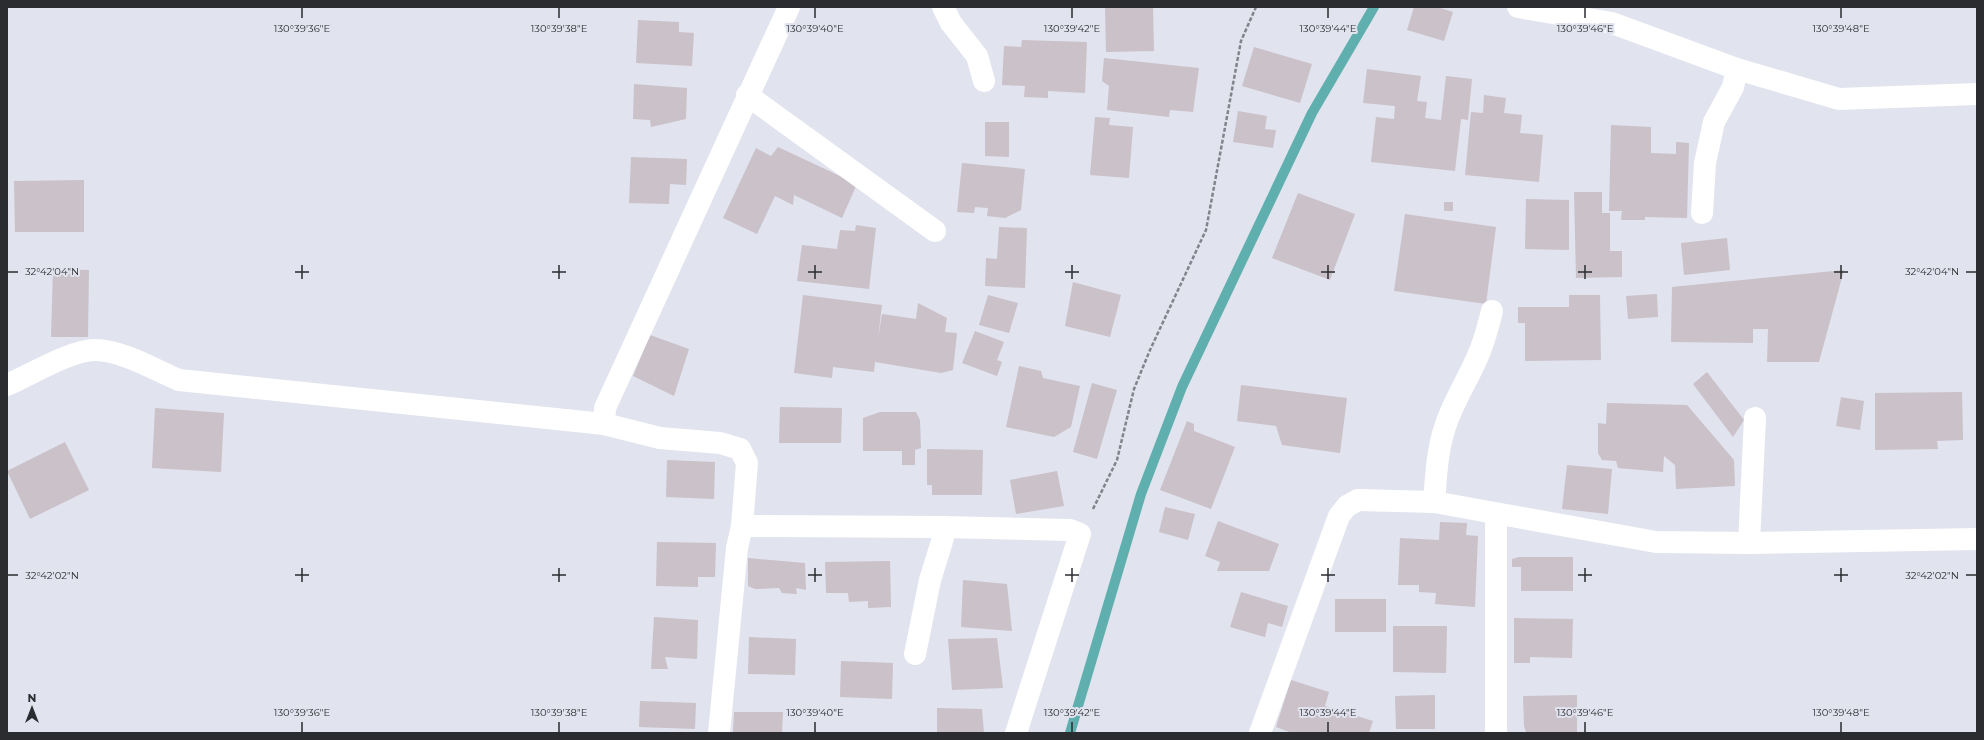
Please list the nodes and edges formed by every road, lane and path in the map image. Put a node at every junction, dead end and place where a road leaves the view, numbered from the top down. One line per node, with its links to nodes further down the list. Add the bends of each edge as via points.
1 (788, 7): 8 (street)
2 (943, 7): 6 (street, via 951,23 977,56)
3 (1256, 7): 19 (path, via 1241,41 1206,230 1134,389 1117,460)
4 (1518, 7): 5 (street, via 1612,23)
5 (1737, 69): 7 (street, via 1839,99); 9 (street, via 1733,87 1714,122 1705,163)
6 (984, 81)
7 (1977, 94)
8 (747, 95): 10 (street); 14 (street, via 605,408)
9 (1702, 213)
10 (935, 231)
11 (1492, 311): 15 (street, via 1477,358 1456,398 1445,428)
12 (7, 385): 14 (street, via 68,356 94,350 115,353 179,380)
13 (1754, 418): 21 (street)
14 (604, 424): 17 (street, via 660,438 720,443 740,449 747,464)
15 (1434, 502): 16 (street); 25 (street, via 1358,500 1347,506 1339,516)
16 (1496, 514): 21 (street, via 1656,542); 26 (street)
17 (742, 526): 18 (street); 23 (street, via 737,548)
18 (943, 527): 19 (street, via 1070,530); 22 (street, via 943,538 930,580)
19 (1080, 534): 24 (street)
20 (1977, 539): 21 (street)
21 (1749, 543)
22 (915, 654)
23 (719, 733)
24 (1016, 733)
25 (1260, 733)
26 (1496, 733)

